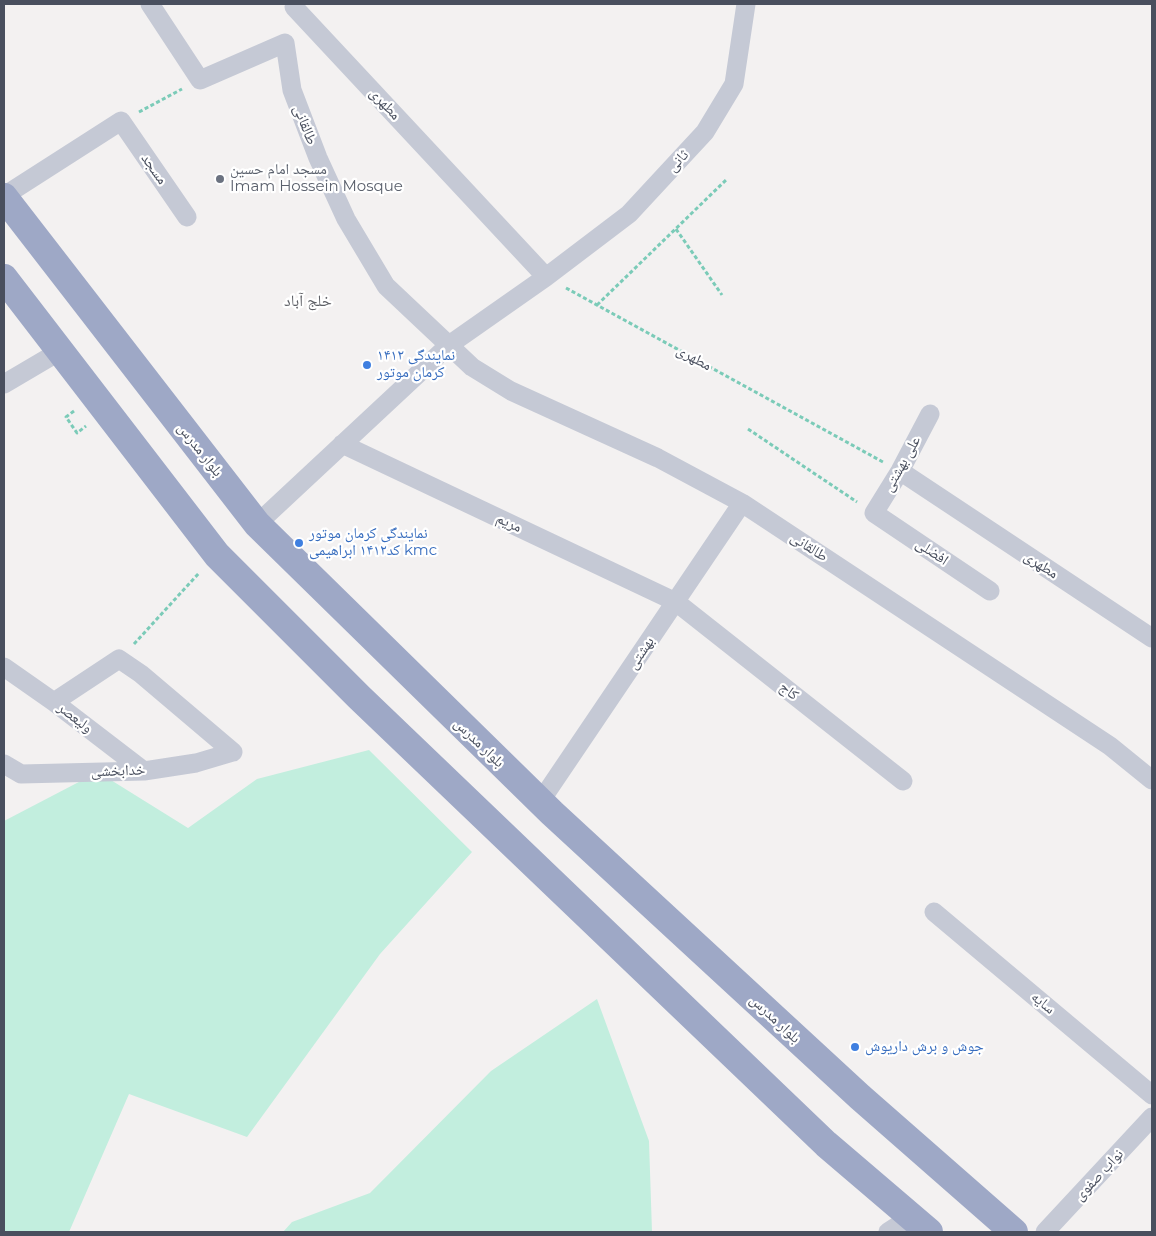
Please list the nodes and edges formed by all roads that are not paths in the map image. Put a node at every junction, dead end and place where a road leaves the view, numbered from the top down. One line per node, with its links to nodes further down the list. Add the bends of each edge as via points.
1 (150, 4): 8 (street, طالقانی, via 200,80 285,43 292,90 346,219 386,286)
2 (746, 4): 6 (street, ثانی, via 734,84 705,132 629,214)
3 (294, 7): 6 (street, مطهری)
4 (4, 197): 5 (street, مسجد, via 120,122); 16 (highway, بلوار مدرس)
5 (187, 217)
6 (546, 277): 8 (street)
7 (4, 278): 9 (highway)
8 (448, 345): 12 (street); 14 (street, طالقانی, via 472,368 511,391 658,458)
9 (60, 351): 10 (street); 30 (highway, via 217,555 359,697 812,1130)
10 (4, 384)
11 (930, 414): 13 (street, علی بهشتی)
12 (342, 444): 16 (street); 18 (street, مریم)
13 (900, 472): 15 (street, علی بهشتی); 19 (street, مطهری)
14 (742, 503): 18 (street, بهشتی); 24 (street, طالقانی, via 1102,741)
15 (874, 513): 17 (street, افضلی)
16 (257, 524): 26 (highway, بلوار مدرس)
17 (990, 591)
18 (676, 602): 25 (street, کاج); 26 (street, بهشتی)
19 (1152, 638)
20 (4, 667): 21 (street, ولیعصر)
21 (54, 702): 23 (street, ولیعصر); 23 (street, خدابخشی, via 119,659 233,752 196,763)
22 (4, 764): 23 (street, خدابخشی, via 21,774)
23 (144, 771)
24 (1152, 780)
25 (903, 781)
26 (540, 802): 32 (highway, بلوار مدرس, via 860,1097)
27 (934, 912): 28 (street, سایه)
28 (1152, 1095)
29 (1152, 1117): 33 (street, نواب صفوی)
30 (920, 1224): 31 (street)
31 (888, 1232)
32 (1014, 1232)
33 (1046, 1232)

